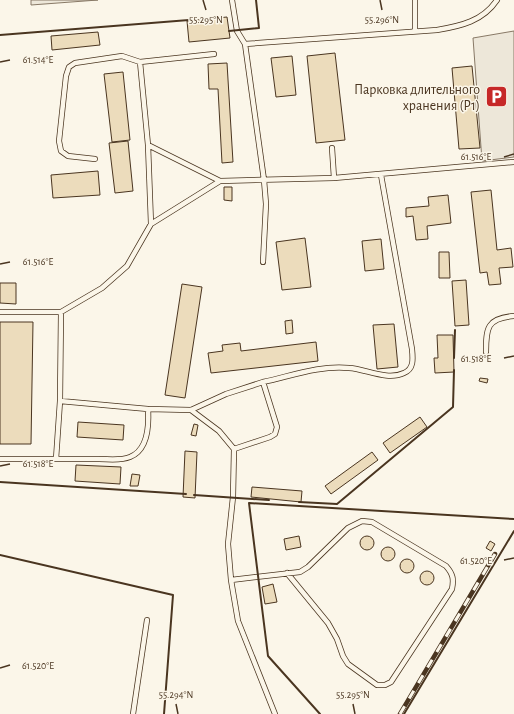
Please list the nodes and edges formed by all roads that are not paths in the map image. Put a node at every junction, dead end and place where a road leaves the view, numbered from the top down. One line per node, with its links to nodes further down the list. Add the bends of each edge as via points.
1 (232, 0): 5 (lane, via 237,31)
2 (415, 0): 4 (lane)
3 (496, 0): 4 (lane, via 484,15 463,25)
4 (415, 31): 5 (lane)
5 (245, 44): 14 (lane)
6 (214, 54): 7 (lane)
7 (140, 62): 8 (lane); 10 (lane, via 122,56 75,63 69,67 59,141 61,151 68,156)
8 (148, 145): 15 (lane); 16 (lane)
9 (332, 148): 13 (lane)
10 (95, 160)
11 (514, 162): 12 (lane)
12 (381, 175): 13 (lane); 22 (lane, via 412,350 411,368 397,376 349,368 319,369)
13 (334, 178): 14 (lane)
14 (264, 180): 15 (lane); 17 (lane, via 266,204)
15 (220, 182): 16 (lane)
16 (151, 224): 19 (lane, via 127,266 102,288)
17 (263, 262)
18 (0, 312): 19 (lane)
19 (61, 312): 23 (lane)
20 (514, 316): 21 (lane, via 500,317 490,324 486,334)
21 (486, 352)
22 (264, 382): 25 (lane, via 226,394); 26 (lane, via 277,427 275,434)
23 (60, 401): 24 (lane); 28 (lane)
24 (148, 409): 25 (lane); 28 (lane, via 149,427 144,442 139,451 131,457 120,460)
25 (191, 410): 26 (lane, via 219,431)
26 (234, 449): 30 (lane, via 233,497 228,544)
27 (0, 458): 28 (lane)
28 (56, 459)
29 (287, 574): 29 (lane, via 300,572 308,567 354,524 372,522 446,566 452,572 454,580 452,589 391,682 376,685 348,664 328,623); 30 (lane)
30 (231, 580): 33 (lane, via 238,621)
31 (147, 620): 32 (lane)
32 (133, 714)
33 (275, 714)

